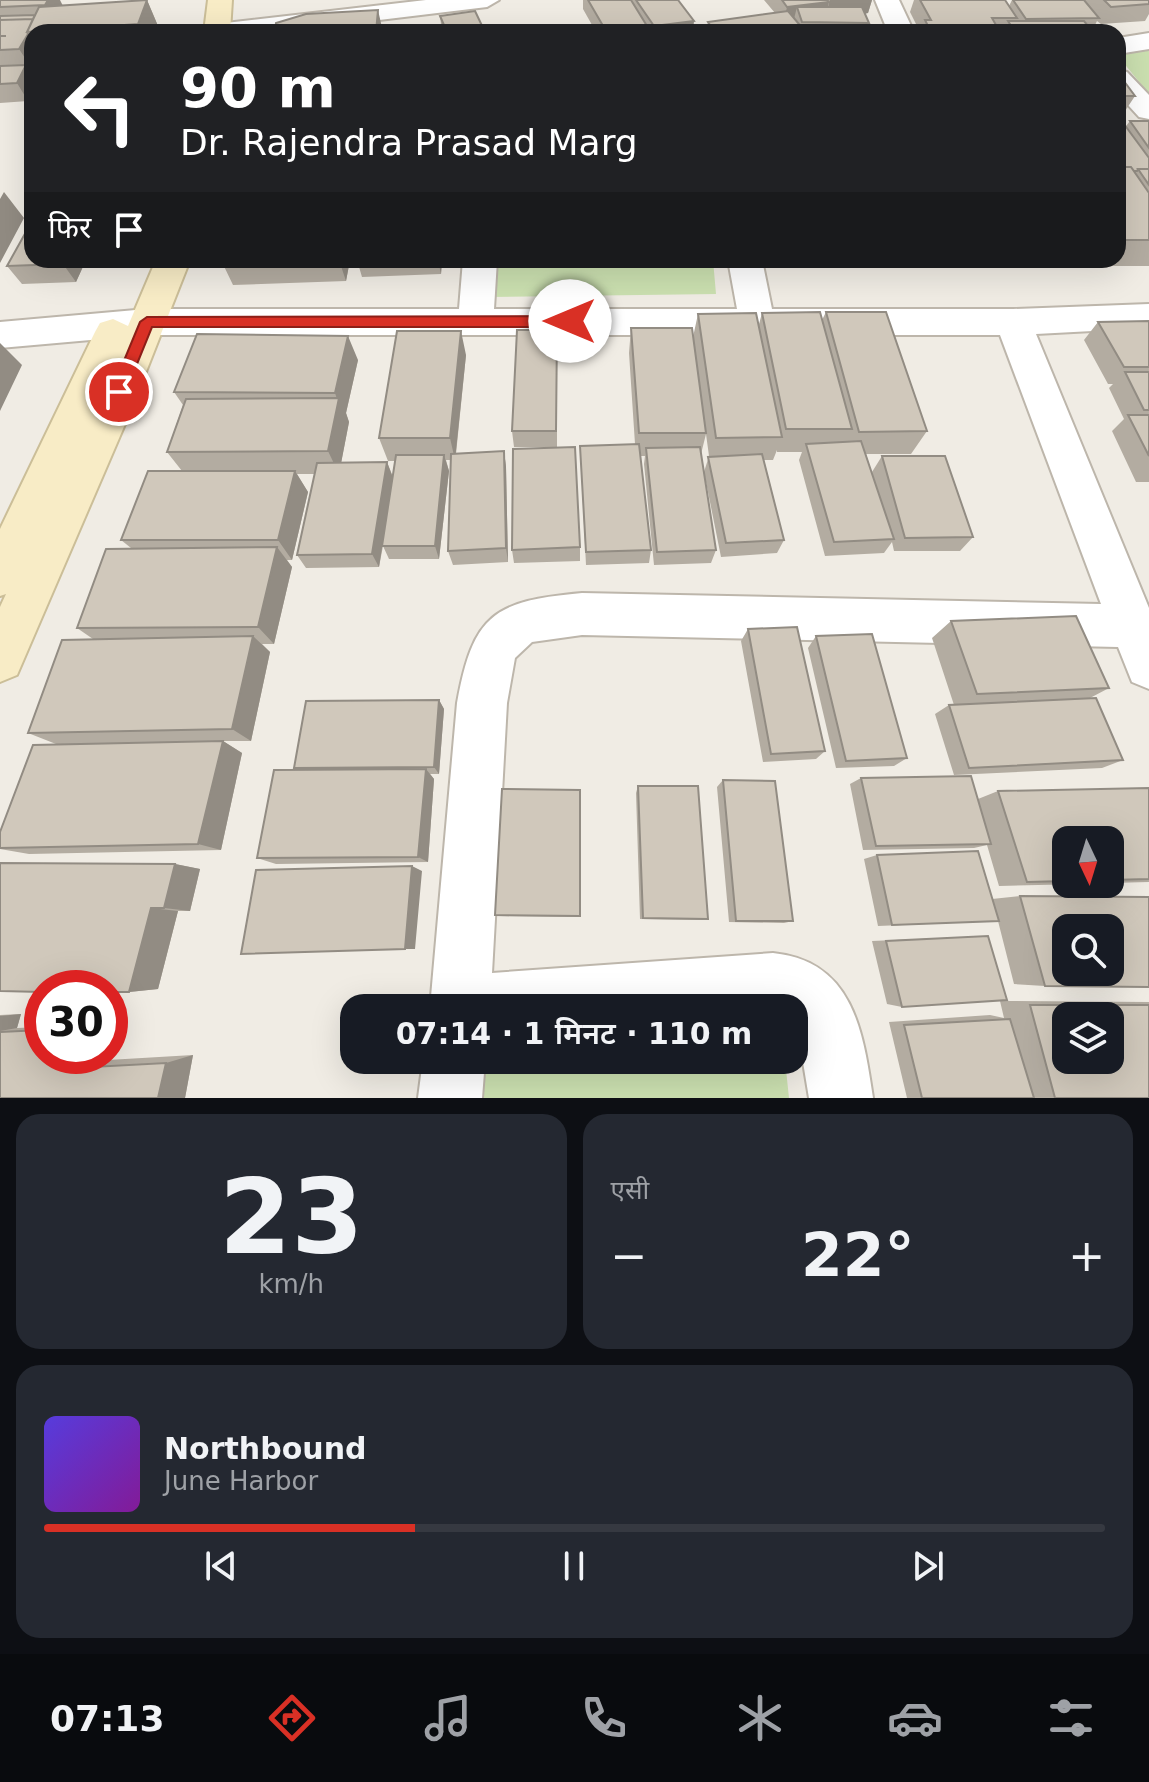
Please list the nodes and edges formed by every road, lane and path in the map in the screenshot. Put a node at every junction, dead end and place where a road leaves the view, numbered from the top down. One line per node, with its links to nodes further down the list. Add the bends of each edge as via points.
1 (220, 0): 5 (main road)
2 (242, 0): 6 (main road)
3 (487, 0): 7 (street)
4 (887, 0): 8 (street)
5 (227, 24)
6 (232, 24)
7 (287, 24)
8 (898, 24)
9 (1149, 41): 10 (street)
10 (1126, 45)
11 (1126, 87): 12 (street)
12 (1149, 111)
13 (1149, 123): 14 (street)
14 (1126, 124)
15 (144, 268): 23 (main road)
16 (168, 268): 23 (main road)
17 (479, 268): 21 (street)
18 (747, 268): 20 (street)
19 (1149, 316): 22 (street)
20 (757, 321): 21 (street); 22 (street)
21 (476, 322): 23 (street)
22 (1013, 322): 26 (street)
23 (132, 323): 24 (street); 25 (main road); 27 (main road)
24 (0, 335)
25 (0, 576)
26 (1141, 646): 28 (street, via 582,614 536,617 501,634 488,658 482,703)
27 (0, 659)
28 (460, 994)
29 (690, 994): 30 (street, via 773,983 796,986)
30 (806, 994)
31 (808, 996): 34 (street, via 827,1028)
32 (453, 1074): 33 (street)
33 (450, 1098)
34 (841, 1098)

